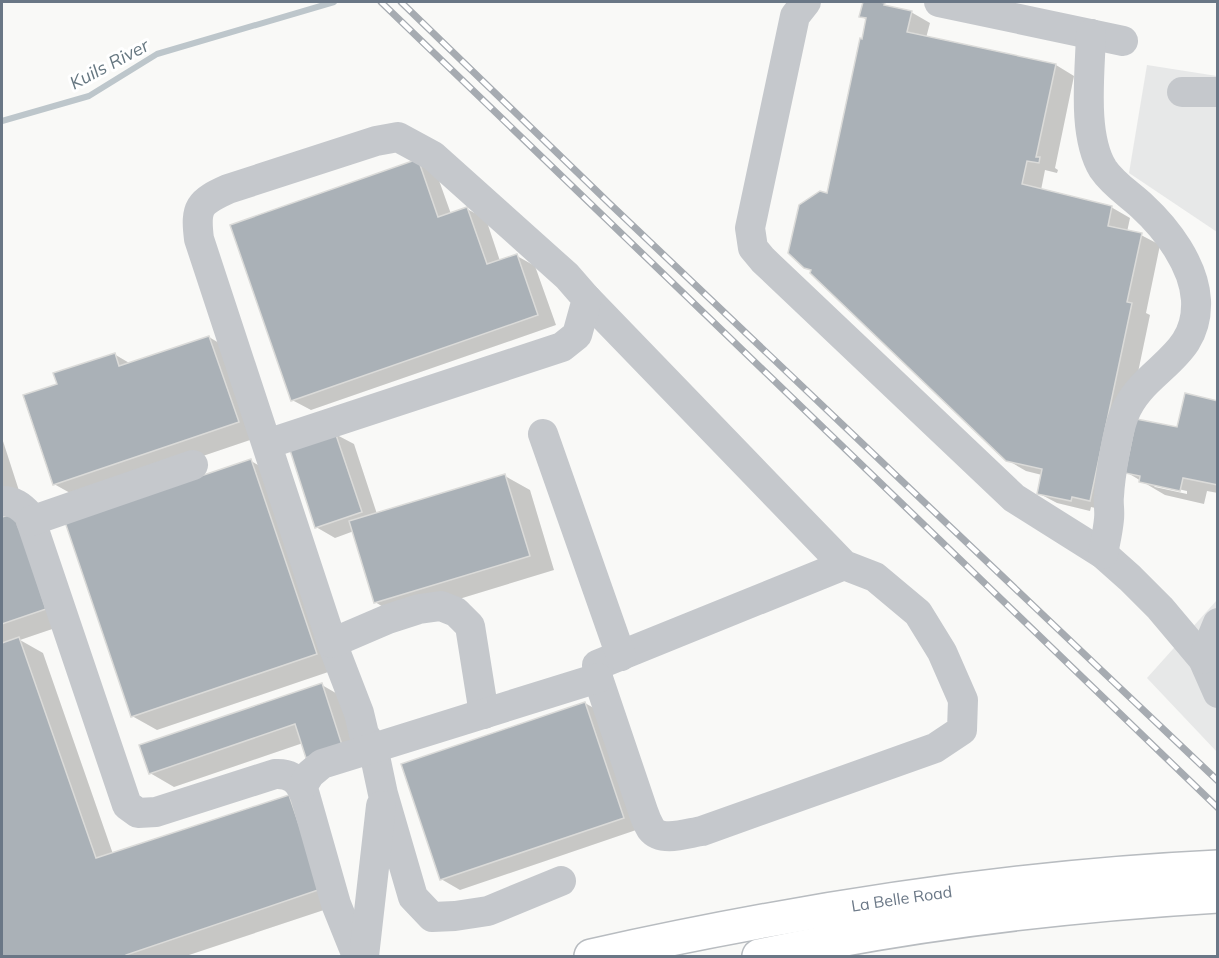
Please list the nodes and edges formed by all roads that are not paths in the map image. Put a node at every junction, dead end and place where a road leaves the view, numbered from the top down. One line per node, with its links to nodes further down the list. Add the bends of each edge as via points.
1 (806, 2): 13 (lane, via 795,16 752,216 753,248 1014,498)
2 (939, 2): 3 (lane)
3 (1091, 34): 4 (lane); 13 (lane, via 1092,142 1102,167 1114,183 1143,207 1166,234 1187,268 1196,299 1188,340 1136,395 1124,416 1110,481 1110,518)
4 (1123, 41)
5 (1182, 92): 6 (lane)
6 (1218, 92)
7 (587, 299): 9 (lane, via 577,335 562,347); 9 (lane, via 567,276 433,156 398,138 376,141 228,189 206,199 196,217 199,239); 14 (lane)
8 (543, 434): 17 (lane)
9 (267, 444): 16 (lane)
10 (193, 465): 12 (lane)
11 (2, 501): 12 (lane, via 22,507)
12 (31, 521): 23 (lane, via 121,790 132,810 156,812 275,774 293,777)
13 (1103, 555): 18 (lane, via 1160,608)
14 (844, 565): 17 (lane); 19 (lane, via 875,578 918,613 942,652 963,700 962,730 935,748 702,831 671,837 652,829 643,811)
15 (1218, 623): 18 (lane)
16 (332, 643): 21 (lane, via 419,609 441,606 456,612 470,626); 22 (lane, via 364,734)
17 (621, 656): 19 (lane, via 597,665)
18 (1203, 659): 20 (lane)
19 (598, 678): 21 (lane)
20 (1218, 693)
21 (484, 714): 22 (lane)
22 (373, 747): 23 (lane, via 321,764); 24 (lane)
23 (302, 787): 27 (lane)
24 (382, 794): 25 (lane, via 413,897 432,917 488,911); 27 (lane)
25 (561, 881)
26 (1206, 882): 28 (main road, La Belle Road, via 1053,880 936,894 715,930); 29 (main road, La Belle Road, via 1088,907 972,920)
27 (355, 955)
28 (591, 957)
29 (759, 957)

